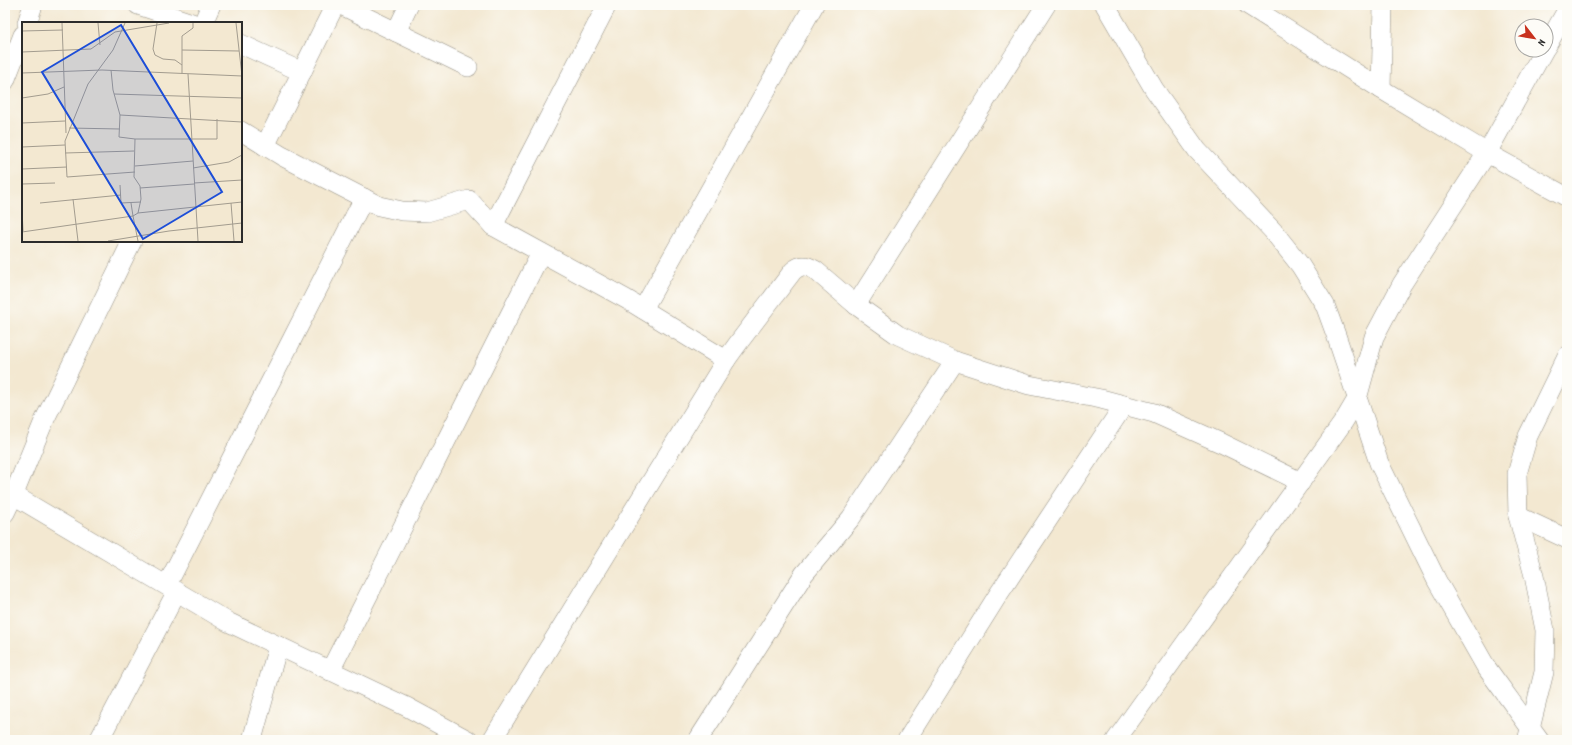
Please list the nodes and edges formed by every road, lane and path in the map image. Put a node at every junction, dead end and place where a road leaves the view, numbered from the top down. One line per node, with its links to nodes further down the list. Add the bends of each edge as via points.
1 (32, 5): 14 (street)
2 (138, 5): 15 (street)
3 (211, 5): 16 (street)
4 (335, 5): 23 (street)
5 (341, 5): 17 (street)
6 (410, 5): 17 (street)
7 (607, 5): 31 (street)
8 (814, 5): 35 (street)
9 (1046, 5): 34 (street)
10 (1105, 5): 39 (street, via 1154,89 1197,150 1274,231 1325,304)
11 (1248, 5): 25 (street)
12 (1383, 5): 25 (street)
13 (1567, 10): 18 (street)
14 (27, 22)
15 (189, 22)
16 (203, 22)
17 (396, 32): 22 (street)
18 (1554, 33)
19 (22, 38): 24 (street)
20 (242, 44): 23 (street)
21 (1539, 58): 28 (street)
22 (468, 67)
23 (302, 72): 27 (street)
24 (5, 81)
25 (1382, 90): 28 (street)
26 (242, 132): 27 (street)
27 (265, 146): 30 (street)
28 (1486, 153): 29 (street); 39 (street, via 1402,284 1374,338)
29 (1567, 197)
30 (364, 198): 31 (street, via 379,206 402,211 427,212 469,200); 46 (street)
31 (492, 226): 33 (street)
32 (132, 242): 42 (street)
33 (541, 253): 35 (street); 48 (street)
34 (856, 305): 37 (street, via 815,270 808,266 800,266 788,276); 38 (street, via 898,335)
35 (642, 309): 37 (street)
36 (1567, 356): 44 (street, via 1528,436 1517,474)
37 (726, 360): 53 (street)
38 (955, 361): 40 (street, via 1029,385); 54 (street, via 851,518 804,574)
39 (1357, 399): 41 (street); 49 (street, via 1379,464 1437,581 1486,667)
40 (1124, 405): 41 (street, via 1154,413); 55 (street, via 998,595)
41 (1301, 482): 56 (street)
42 (10, 492): 43 (street); 46 (street)
43 (5, 513)
44 (1518, 516): 45 (street); 49 (street, via 1545,630 1544,672)
45 (1567, 539)
46 (172, 588): 47 (street, via 228,622); 50 (street)
47 (278, 646): 48 (street); 51 (street)
48 (330, 671): 52 (street, via 407,707)
49 (1532, 736)
50 (99, 740)
51 (252, 740)
52 (468, 740)
53 (492, 740)
54 (698, 740)
55 (907, 740)
56 (1116, 740)

